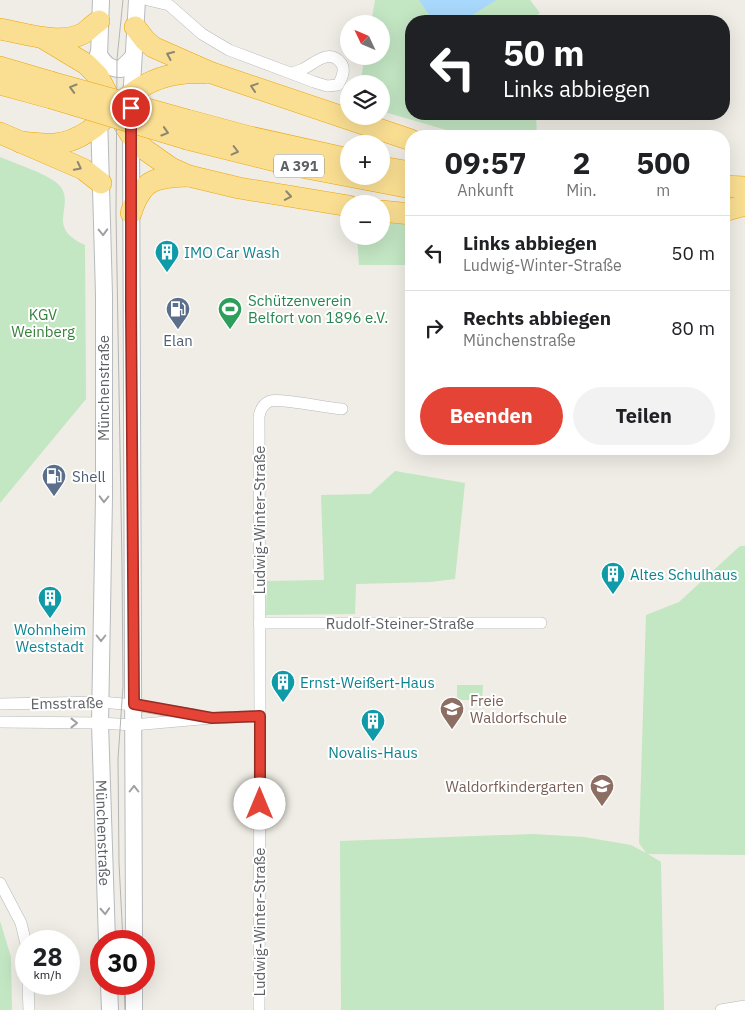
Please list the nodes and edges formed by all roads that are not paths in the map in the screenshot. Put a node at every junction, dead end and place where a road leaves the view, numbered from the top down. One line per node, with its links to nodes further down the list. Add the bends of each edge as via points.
1 (137, 0): 4 (main road, Münchenstraße)
2 (148, 0): 11 (street, via 169,5 221,47)
3 (100, 10): 6 (highway, via 83,33 68,38); 7 (main road, Münchenstraße)
4 (135, 27): 8 (main road, Münchenstraße); 10 (highway, one-way to 4, via 153,47)
5 (0, 28): 6 (highway)
6 (43, 38): 12 (highway, via 86,64)
7 (98, 54): 8 (main road, via 108,67 115,69 121,69); 12 (main road, Münchenstraße)
8 (133, 57): 15 (main road, Münchenstraße)
9 (0, 67): 14 (highway, A 391)
10 (212, 73): 15 (highway, via 169,74); 21 (highway, one-way to 10)
11 (291, 73)
12 (98, 76): 16 (highway); 17 (main road, Münchenstraße)
13 (0, 84): 14 (highway, A 391)
14 (51, 90): 18 (highway, A 391, bridge)
15 (131, 94): 16 (highway); 20 (main road, Münchenstraße)
16 (115, 110): 17 (highway); 20 (highway)
17 (99, 124): 22 (highway, via 68,141 54,144); 27 (main road, Münchenstraße)
18 (187, 130): 23 (highway, A 391, via 250,137); 28 (highway, A 391, one-way to 28, via 296,166)
19 (0, 133): 22 (highway)
20 (131, 136): 26 (highway, via 152,156); 36 (main road, Münchenstraße)
21 (405, 138)
22 (20, 142): 27 (highway, one-way to 27, via 83,169)
23 (340, 157)
24 (390, 168): 25 (highway)
25 (405, 171)
26 (189, 176): 31 (highway, one-way to 31); 36 (highway, via 150,182 140,192)
27 (101, 183): 41 (main road, Münchenstraße, one-way to 41, via 104,497)
28 (405, 187)
29 (730, 187): 30 (highway)
30 (745, 188)
31 (340, 205)
32 (745, 205): 33 (highway); 34 (highway)
33 (730, 206)
34 (730, 209)
35 (390, 212): 37 (highway)
36 (131, 213): 43 (main road, Münchenstraße)
37 (405, 213)
38 (342, 409): 39 (street, Ludwig-Winter-Straße, via 271,401 260,410)
39 (260, 623): 40 (street, Rudolf-Steiner-Straße); 44 (street, Ludwig-Winter-Straße)
40 (541, 623)
41 (101, 702): 42 (street, Emsstraße); 43 (street, Emsstraße); 47 (main road, Münchenstraße)
42 (0, 704)
43 (134, 704): 45 (street); 48 (main road, Münchenstraße)
44 (260, 716): 45 (street); 57 (street, Ludwig-Winter-Straße)
45 (212, 718): 48 (street)
46 (0, 722): 47 (street, Emsstraße, one-way to 47)
47 (100, 723): 48 (street); 51 (main road, Münchenstraße, one-way to 51)
48 (133, 725): 52 (main road, Münchenstraße, one-way to 48)
49 (0, 883): 50 (street)
50 (23, 930)
51 (107, 930)
52 (134, 930)
53 (28, 995): 58 (street)
54 (109, 995): 59 (main road)
55 (134, 995): 60 (main road)
56 (745, 1006): 61 (street)
57 (259, 1008)
58 (29, 1010)
59 (110, 1010)
60 (134, 1010)
61 (721, 1010)

